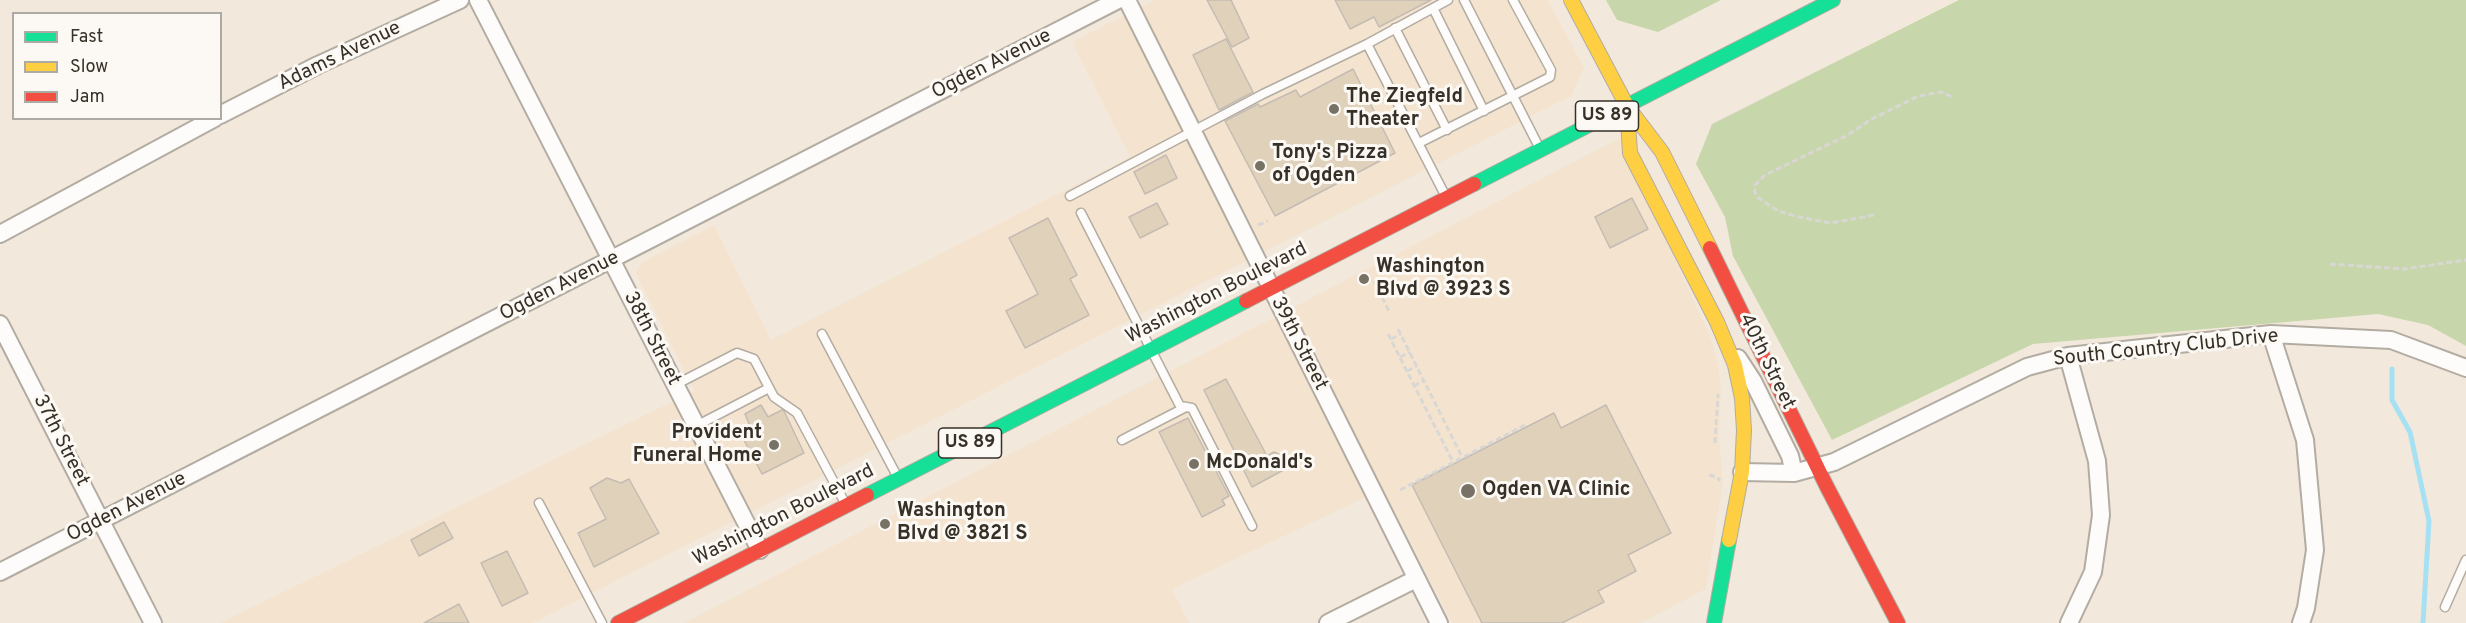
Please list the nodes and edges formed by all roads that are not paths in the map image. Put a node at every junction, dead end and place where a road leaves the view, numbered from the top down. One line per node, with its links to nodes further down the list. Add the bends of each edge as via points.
1 (460, 0): 16 (street, Adams Avenue)
2 (478, 0): 26 (street, 38th Street)
3 (1118, 0): 26 (street, Ogden Avenue)
4 (1127, 0): 19 (street, 39th Street)
5 (1448, 0): 10 (lane)
6 (1464, 0): 13 (lane)
7 (1513, 0): 13 (lane, via 1551,70 1550,77)
8 (1571, 0): 14 (main road, 40th Street)
9 (1833, 0): 14 (main road, Washington Boulevard / US 89)
10 (1433, 8): 11 (lane); 15 (lane)
11 (1395, 28): 12 (lane); 18 (lane)
12 (1367, 44): 19 (lane); 20 (lane)
13 (1514, 97): 15 (lane); 21 (lane)
14 (1627, 106): 21 (main road, Washington Boulevard / US 89); 30 (main road, 40th Street, via 1630,153); 40 (main road, 40th Street, via 1662,152)
15 (1484, 111): 18 (lane)
16 (222, 114)
17 (211, 120): 25 (street)
18 (1447, 130): 20 (lane)
19 (1192, 132): 22 (lane); 27 (street, 39th Street)
20 (1419, 143): 23 (lane)
21 (1541, 150): 23 (main road, Washington Boulevard / US 89)
22 (1070, 196)
23 (1447, 198): 27 (main road, Washington Boulevard / US 89)
24 (1081, 213): 32 (lane)
25 (0, 234)
26 (611, 261): 35 (street, 38th Street); 46 (street, Ogden Avenue)
27 (1270, 289): 32 (main road, Washington Boulevard / US 89); 51 (street, 39th Street)
28 (0, 324): 46 (street, 37th Street)
29 (822, 334): 43 (lane)
30 (1723, 334): 41 (main road, via 1742,398); 42 (street, 40th Street, via 1753,381 1790,456)
31 (2271, 334): 33 (street, South Country Club Drive); 34 (street, South Country Club Drive, via 2391,340); 61 (street, via 2305,440 2315,550)
32 (1150, 350): 37 (lane, via 1180,406); 43 (main road, Washington Boulevard / US 89)
33 (2068, 356): 40 (street, South Country Club Drive, via 2027,367); 60 (street, via 2097,461 2101,515 2093,573)
34 (2466, 368)
35 (675, 385): 36 (lane, via 736,353 754,359); 38 (street, 38th Street)
36 (769, 388): 38 (lane); 45 (lane, via 774,397 797,413)
37 (1186, 407): 39 (lane); 47 (lane, via 1191,408)
38 (696, 426): 48 (street, 38th Street)
39 (1122, 440)
40 (1817, 468): 42 (street, South Country Club Drive); 59 (main road, 40th Street)
41 (1742, 472): 42 (street, South Country Club Drive); 58 (main road)
42 (1794, 473)
43 (898, 480): 45 (main road, Washington Boulevard / US 89)
44 (539, 503): 54 (lane)
45 (847, 506): 48 (main road, Washington Boulevard / US 89)
46 (101, 521): 50 (street, Ogden Avenue); 53 (street, 37th Street)
47 (1252, 526)
48 (760, 550): 55 (main road, Washington Boulevard / US 89)
49 (2466, 560): 52 (lane)
50 (0, 572)
51 (1416, 579): 56 (street); 57 (street, 39th Street)
52 (2445, 607)
53 (153, 623)
54 (602, 623)
55 (618, 623)
56 (1328, 623)
57 (1438, 623)
58 (1714, 623)
59 (1898, 623)
60 (2069, 623)
61 (2301, 623)

